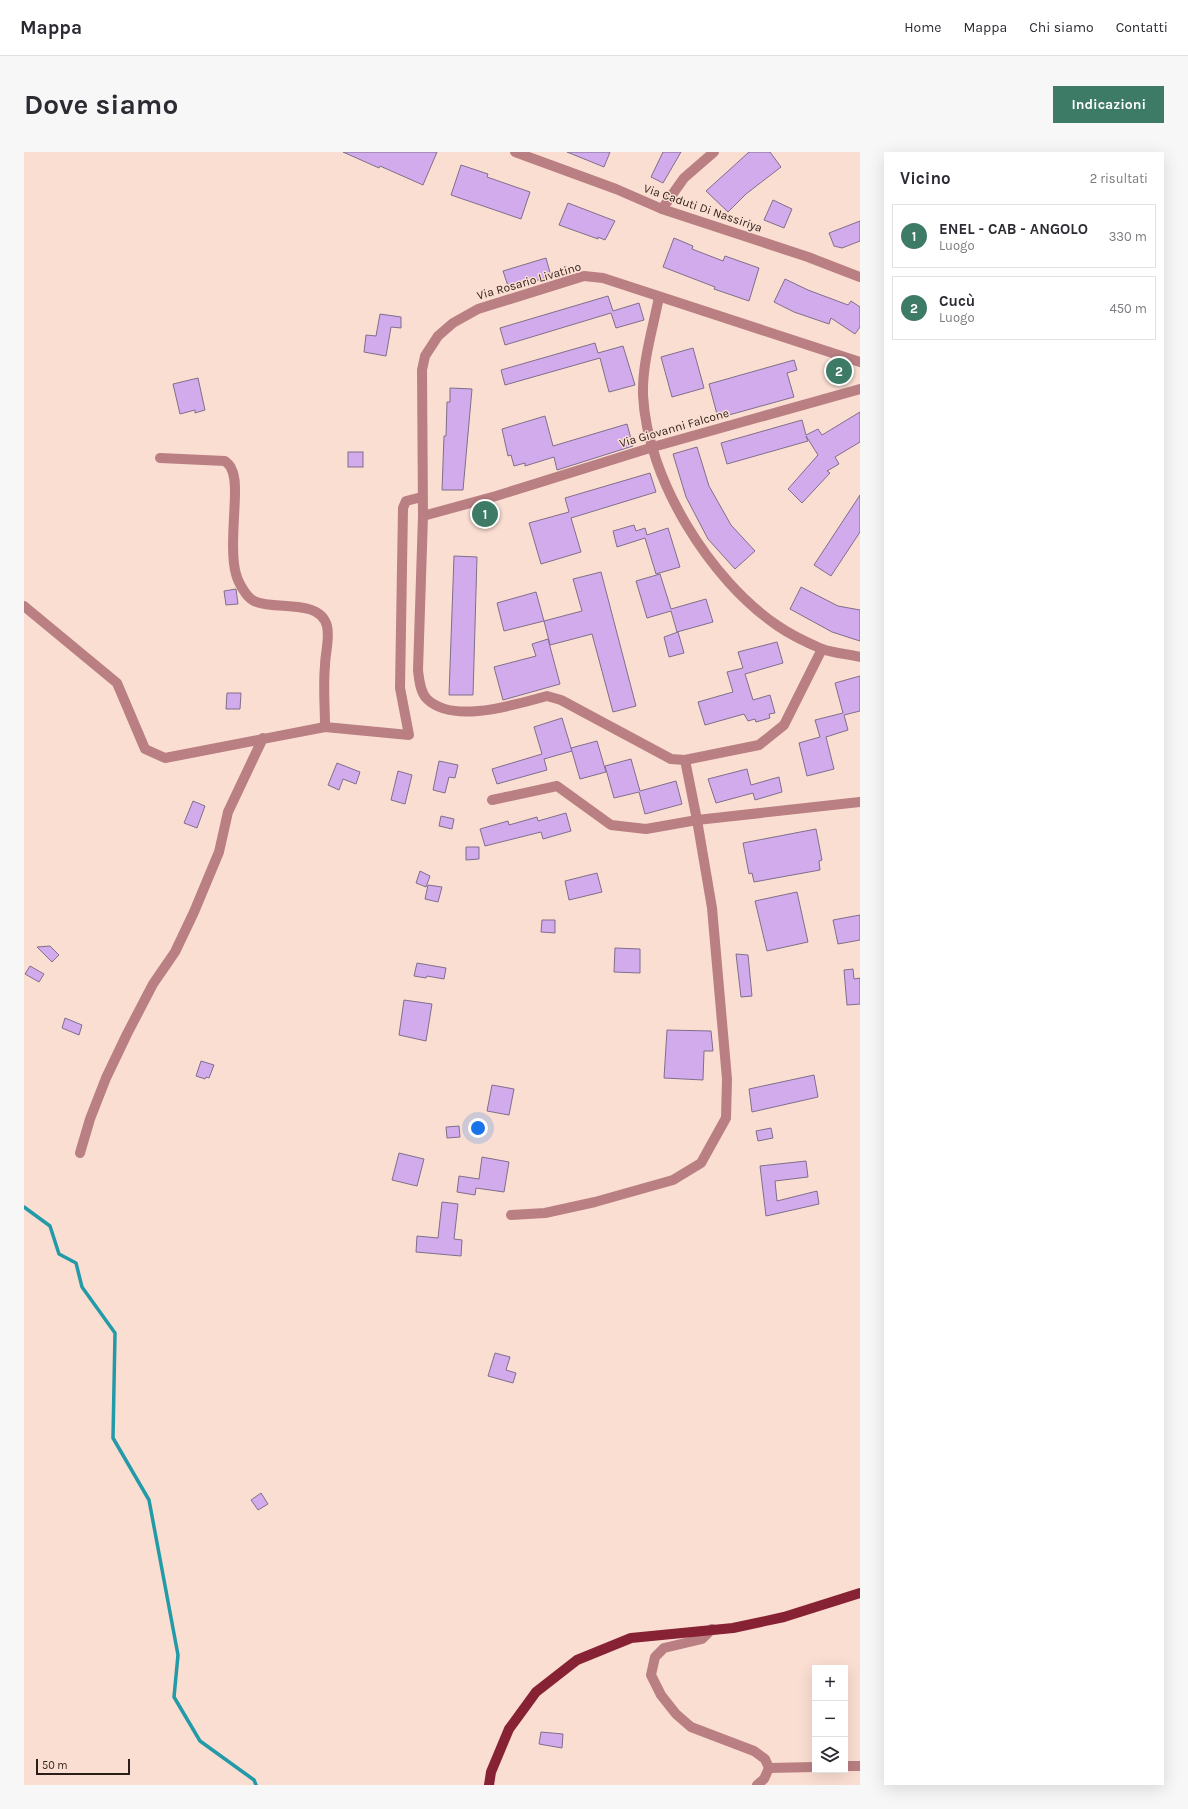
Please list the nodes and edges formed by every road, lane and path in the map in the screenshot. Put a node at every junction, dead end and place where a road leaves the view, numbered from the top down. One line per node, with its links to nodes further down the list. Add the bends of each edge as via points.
1 (515, 152): 3 (street, Via Caduti Di Nassiriya)
2 (714, 152): 3 (street, via 684,178)
3 (662, 209): 4 (street, Via Caduti Di Nassiriya, via 808,257)
4 (860, 277)
5 (659, 296): 6 (street, Via Rosario Livatino); 8 (street, via 645,366 643,394); 10 (street, Via Rosario Livatino, via 603,278 584,276 478,309 453,323 438,336 425,356 422,370)
6 (860, 362)
7 (860, 389): 8 (street, Via Giovanni Falcone)
8 (653, 447): 11 (street, Via Giovanni Falcone); 13 (street, via 675,506 713,564 740,595 779,627)
9 (160, 458): 15 (street, via 225,461 231,467 234,479 234,556 236,573 243,589 253,601 266,605 304,608 317,612 325,619 328,628 324,667)
10 (422, 497): 11 (street, Via Rosario Livatino); 15 (street, via 406,501 404,508 400,688 409,735)
11 (423, 516): 17 (street, Via Rosario Livatino, via 418,670 426,698 438,707 474,712 547,696 561,700 671,759)
12 (24, 606): 16 (street, via 117,683 145,749 165,758)
13 (822, 649): 14 (street); 17 (street, via 784,725 759,745)
14 (860, 657)
15 (325, 726): 16 (street)
16 (263, 738): 21 (street, via 228,812 217,858 194,912 175,952 153,984 124,1040 90,1119)
17 (685, 760): 20 (street)
18 (492, 800): 20 (street, via 557,786 610,825 646,828)
19 (860, 802): 20 (street)
20 (698, 820): 22 (street, via 712,908 728,1079 726,1118 701,1163 673,1180 545,1214)
21 (80, 1153)
22 (511, 1215)
23 (860, 1592): 24 (main road, via 784,1617 733,1628)
24 (712, 1629): 28 (street, via 702,1639 664,1648 655,1657 651,1675 661,1695 676,1714 691,1726 754,1751 765,1759); 29 (main road, via 632,1638 577,1660 536,1692 509,1729 491,1772)
25 (848, 1766): 26 (street)
26 (860, 1766)
27 (812, 1767): 28 (street)
28 (769, 1768): 30 (street, via 764,1779)
29 (489, 1785)
30 (757, 1785)

